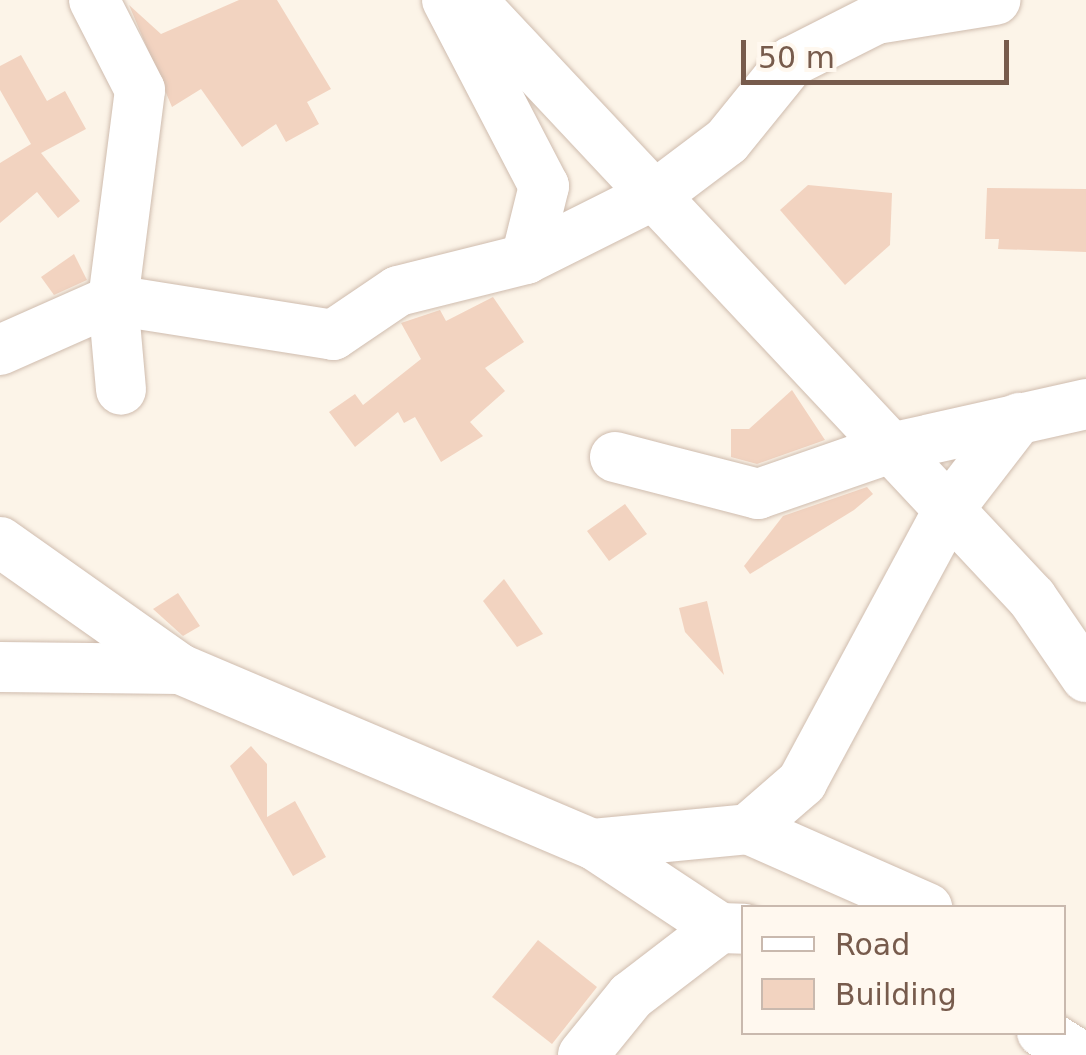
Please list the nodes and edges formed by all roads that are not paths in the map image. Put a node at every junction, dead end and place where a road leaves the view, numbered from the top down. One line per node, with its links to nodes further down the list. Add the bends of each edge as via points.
1 (94, 0): 8 (street, via 140,90)
2 (830, 0): 5 (street)
3 (995, 0): 5 (street)
4 (470, 2): 6 (street); 7 (street, via 544,186)
5 (876, 19): 6 (street, via 791,62 727,140)
6 (658, 193): 7 (street); 13 (street)
7 (526, 259): 8 (street, via 398,291 332,335)
8 (114, 300): 9 (street); 10 (street)
9 (0, 350)
10 (121, 390)
11 (1086, 404): 12 (street)
12 (1018, 418): 13 (street); 15 (street)
13 (891, 448): 14 (street, via 758,494); 15 (street)
14 (615, 457)
15 (949, 509): 17 (street); 22 (street, via 802,782)
16 (0, 542): 20 (street)
17 (1032, 598): 18 (street); 21 (street)
18 (1086, 612)
19 (0, 666): 20 (street)
20 (180, 669): 23 (street)
21 (1086, 677)
22 (748, 829): 23 (street); 24 (street)
23 (593, 844): 25 (street)
24 (920, 905)
25 (732, 928): 28 (street, via 631,996)
26 (1047, 1035): 29 (street)
27 (1059, 1035): 29 (street)
28 (582, 1055)
29 (1079, 1055)

